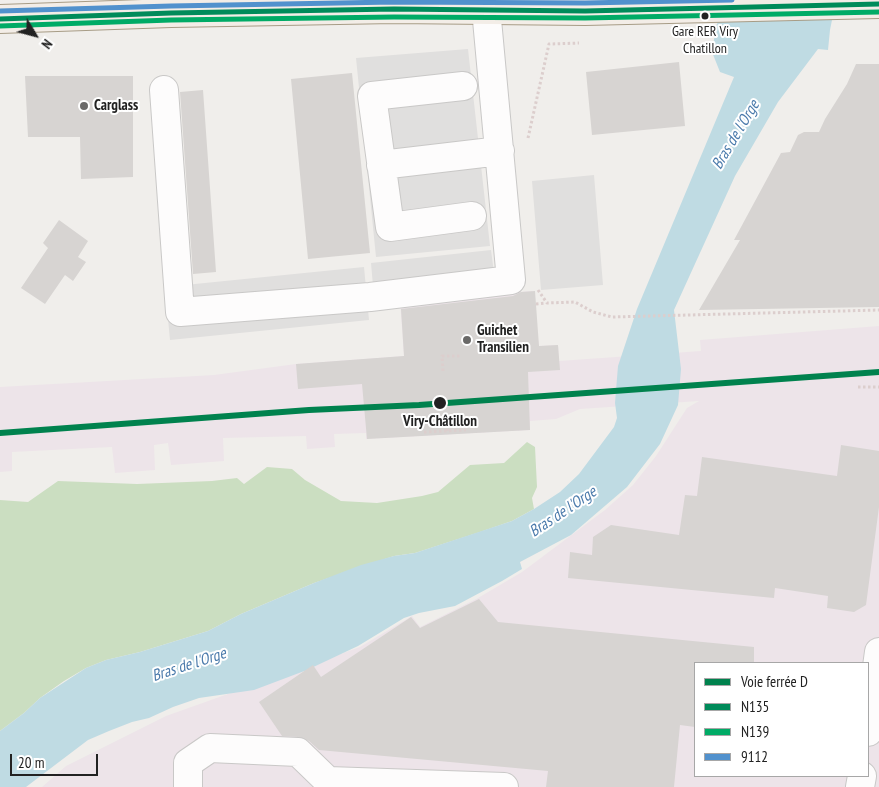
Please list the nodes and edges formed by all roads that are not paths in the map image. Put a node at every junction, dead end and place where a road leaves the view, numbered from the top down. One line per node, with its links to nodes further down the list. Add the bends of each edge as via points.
1 (872, 4): 2 (main road, via 585,11)
2 (486, 5): 3 (main road); 6 (street)
3 (0, 19)
4 (463, 86): 7 (street, via 372,96)
5 (164, 90): 6 (street, via 180,312 370,297 511,280)
6 (500, 151): 7 (street)
7 (381, 165): 8 (street, via 390,227)
8 (472, 216)
9 (879, 652): 10 (street)
10 (869, 725)
11 (188, 787): 12 (street, via 188,763 210,748 298,752 328,781)
12 (504, 787)

